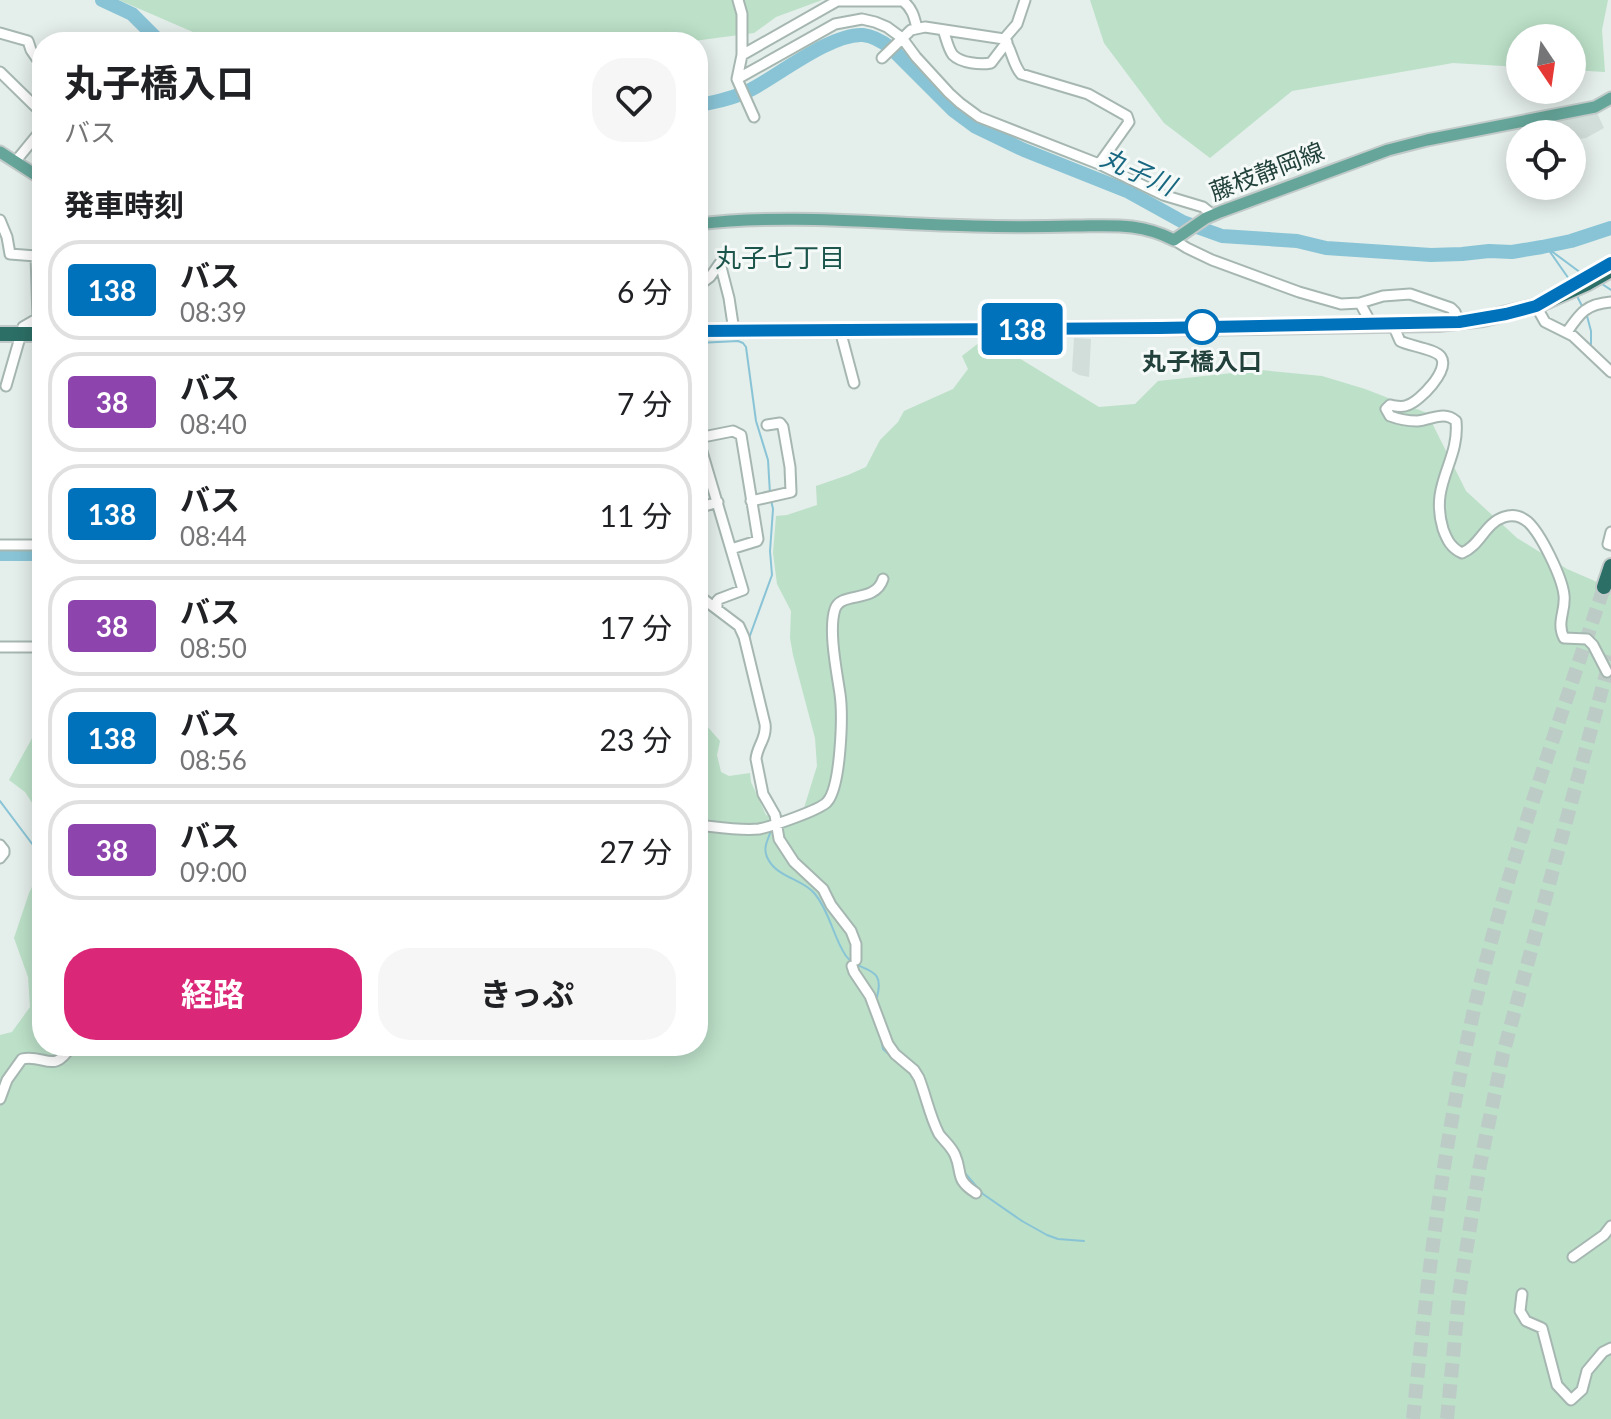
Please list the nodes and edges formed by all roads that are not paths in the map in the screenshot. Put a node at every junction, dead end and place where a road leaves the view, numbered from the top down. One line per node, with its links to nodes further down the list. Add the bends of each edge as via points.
1 (738, 0): 9 (street)
2 (1025, 0): 7 (street)
3 (917, 28): 4 (street); 6 (street); 9 (street, via 903,1 837,1)
4 (943, 30): 7 (street); 7 (street, via 955,57 980,64 991,63)
5 (0, 33): 8 (street, via 28,41)
6 (901, 39): 10 (street); 12 (street, via 887,27 862,19 835,24); 19 (street, via 949,93 979,117)
7 (1006, 40): 19 (street, via 1021,74 1088,94 1127,116 1129,122)
8 (32, 51)
9 (742, 55): 12 (street)
10 (883, 57)
11 (0, 72): 14 (street)
12 (738, 80): 15 (street)
13 (1611, 98): 21 (main road, 藤枝静岡線, via 1595,107 1388,150)
14 (32, 103)
15 (754, 117)
16 (32, 141): 18 (street)
17 (0, 152): 18 (main road)
18 (15, 162): 20 (main road)
19 (1099, 164): 21 (street, via 1163,195 1203,207)
20 (32, 173)
21 (1209, 216): 24 (main road, 藤枝静岡線)
22 (0, 220): 25 (street, via 10,254)
23 (708, 223): 24 (main road, via 1117,225)
24 (1179, 237): 30 (street, via 1187,248 1212,260 1299,292 1341,304)
25 (32, 256)
26 (1611, 263): 31 (highway)
27 (1611, 270): 31 (highway)
28 (708, 278): 38 (street, via 720,263)
29 (1611, 302): 39 (street, via 1584,310)
30 (1360, 303): 33 (street, via 1410,294 1451,308); 34 (street)
31 (1536, 306): 33 (highway); 39 (street, via 1545,322)
32 (32, 322): 41 (street)
33 (1459, 322): 35 (highway)
34 (1372, 325): 35 (highway); 36 (highway)
35 (1393, 325): 64 (street, via 1400,341 1437,353 1443,361 1442,371 1417,400 1386,409 1399,419 1445,415 1456,421 1452,459 1439,499 1451,546 1467,552 1497,520 1511,515 1525,520 1561,583 1561,633 1564,638 1587,639)
36 (840, 330): 38 (highway); 44 (street)
37 (708, 331): 38 (highway)
38 (734, 331)
39 (1567, 332): 43 (street)
40 (0, 334): 41 (highway)
41 (20, 334): 42 (highway); 45 (street)
42 (32, 334)
43 (1611, 372)
44 (854, 383)
45 (6, 386)
46 (767, 425): 49 (street, via 783,427 791,492)
47 (708, 436): 49 (street, via 733,431 741,435)
48 (708, 470): 50 (street)
49 (751, 501): 56 (street, via 758,539)
50 (718, 502): 51 (street); 56 (street)
51 (708, 505)
52 (1611, 532): 55 (street)
53 (0, 545): 54 (street)
54 (32, 545)
55 (1611, 545)
56 (731, 549): 61 (street, via 743,590 719,599)
57 (1611, 566): 59 (highway)
58 (883, 579): 65 (street, via 872,593 839,603 835,610 842,712 830,797 818,808)
59 (1604, 587)
60 (708, 602): 61 (street)
61 (717, 609): 65 (street, via 739,626 744,637 766,732 756,753 757,767)
62 (0, 647): 63 (street)
63 (32, 647)
64 (1607, 672)
65 (777, 823): 66 (street, via 762,829); 71 (street, via 784,849 819,884 851,931 856,944 854,972 876,1008 888,1044 919,1078 964,1185)
66 (708, 826)
67 (0, 845): 68 (street)
68 (0, 858)
69 (65, 1056): 70 (street, via 54,1062 22,1059)
70 (0, 1099)
71 (976, 1193)
72 (1611, 1226): 73 (street)
73 (1573, 1257)
74 (1522, 1294): 75 (street, via 1520,1311 1526,1321 1542,1328 1557,1385 1571,1400 1582,1390 1587,1371)
75 (1611, 1348)

